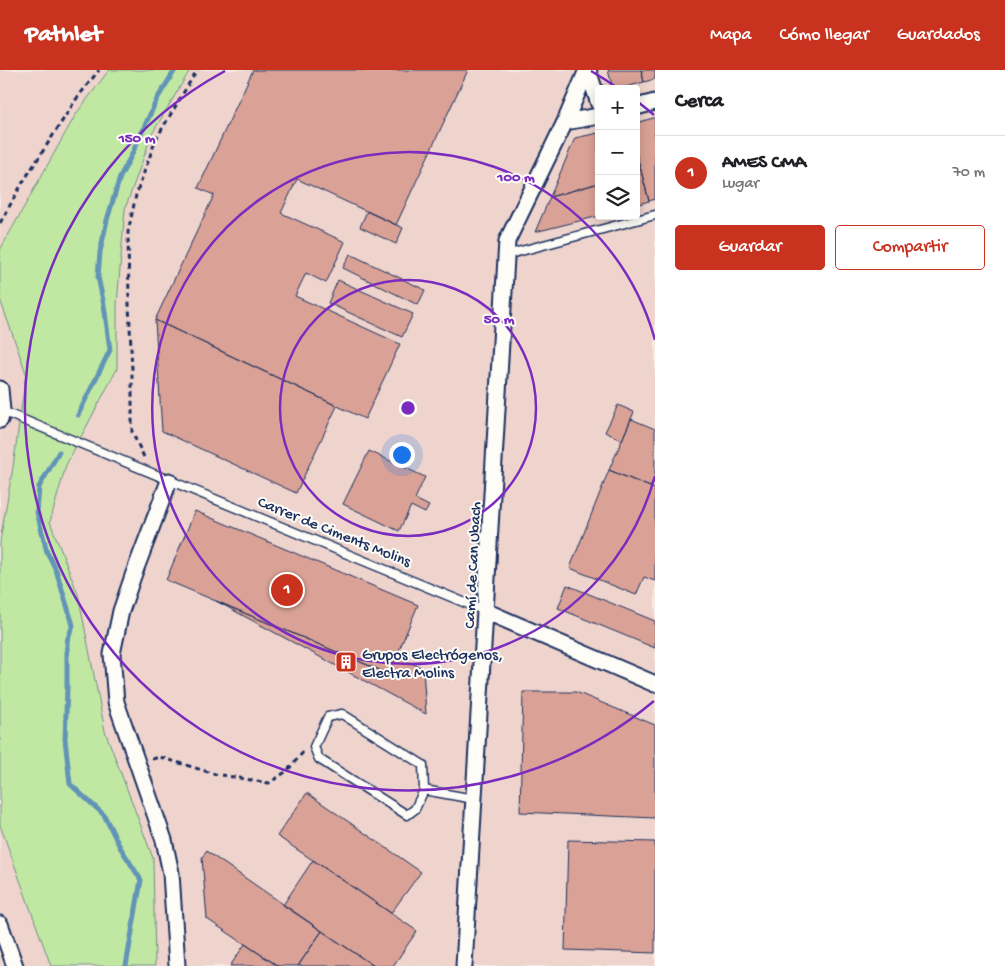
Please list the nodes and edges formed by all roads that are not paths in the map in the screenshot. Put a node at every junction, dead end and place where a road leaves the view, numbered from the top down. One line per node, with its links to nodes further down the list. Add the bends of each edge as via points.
1 (588, 70): 2 (street); 6 (street, Camí de Can Ubach)
2 (595, 92)
3 (655, 102): 4 (street)
4 (640, 106)
5 (595, 117): 6 (street)
6 (565, 122): 8 (street, Camí de Can Ubach, via 507,241)
7 (655, 215): 8 (lane)
8 (506, 255): 12 (street, Camí de Can Ubach)
9 (0, 389): 10 (street)
10 (1, 415): 11 (lane, Carrer de Ciments Molins, via 85,444)
11 (169, 480): 12 (lane, Carrer de Ciments Molins); 18 (street, via 121,610 112,654 116,702 164,840 171,873)
12 (485, 611): 13 (street, Carrer de Ciments Molins); 15 (street, Camí de Can Ubach)
13 (655, 684)
14 (424, 790): 14 (lane, via 423,765 342,714 328,717 314,747 319,759 407,815 415,809); 15 (lane)
15 (474, 799): 19 (street, Camí de Can Ubach)
16 (0, 924): 17 (street)
17 (15, 966)
18 (177, 966)
19 (464, 966)

